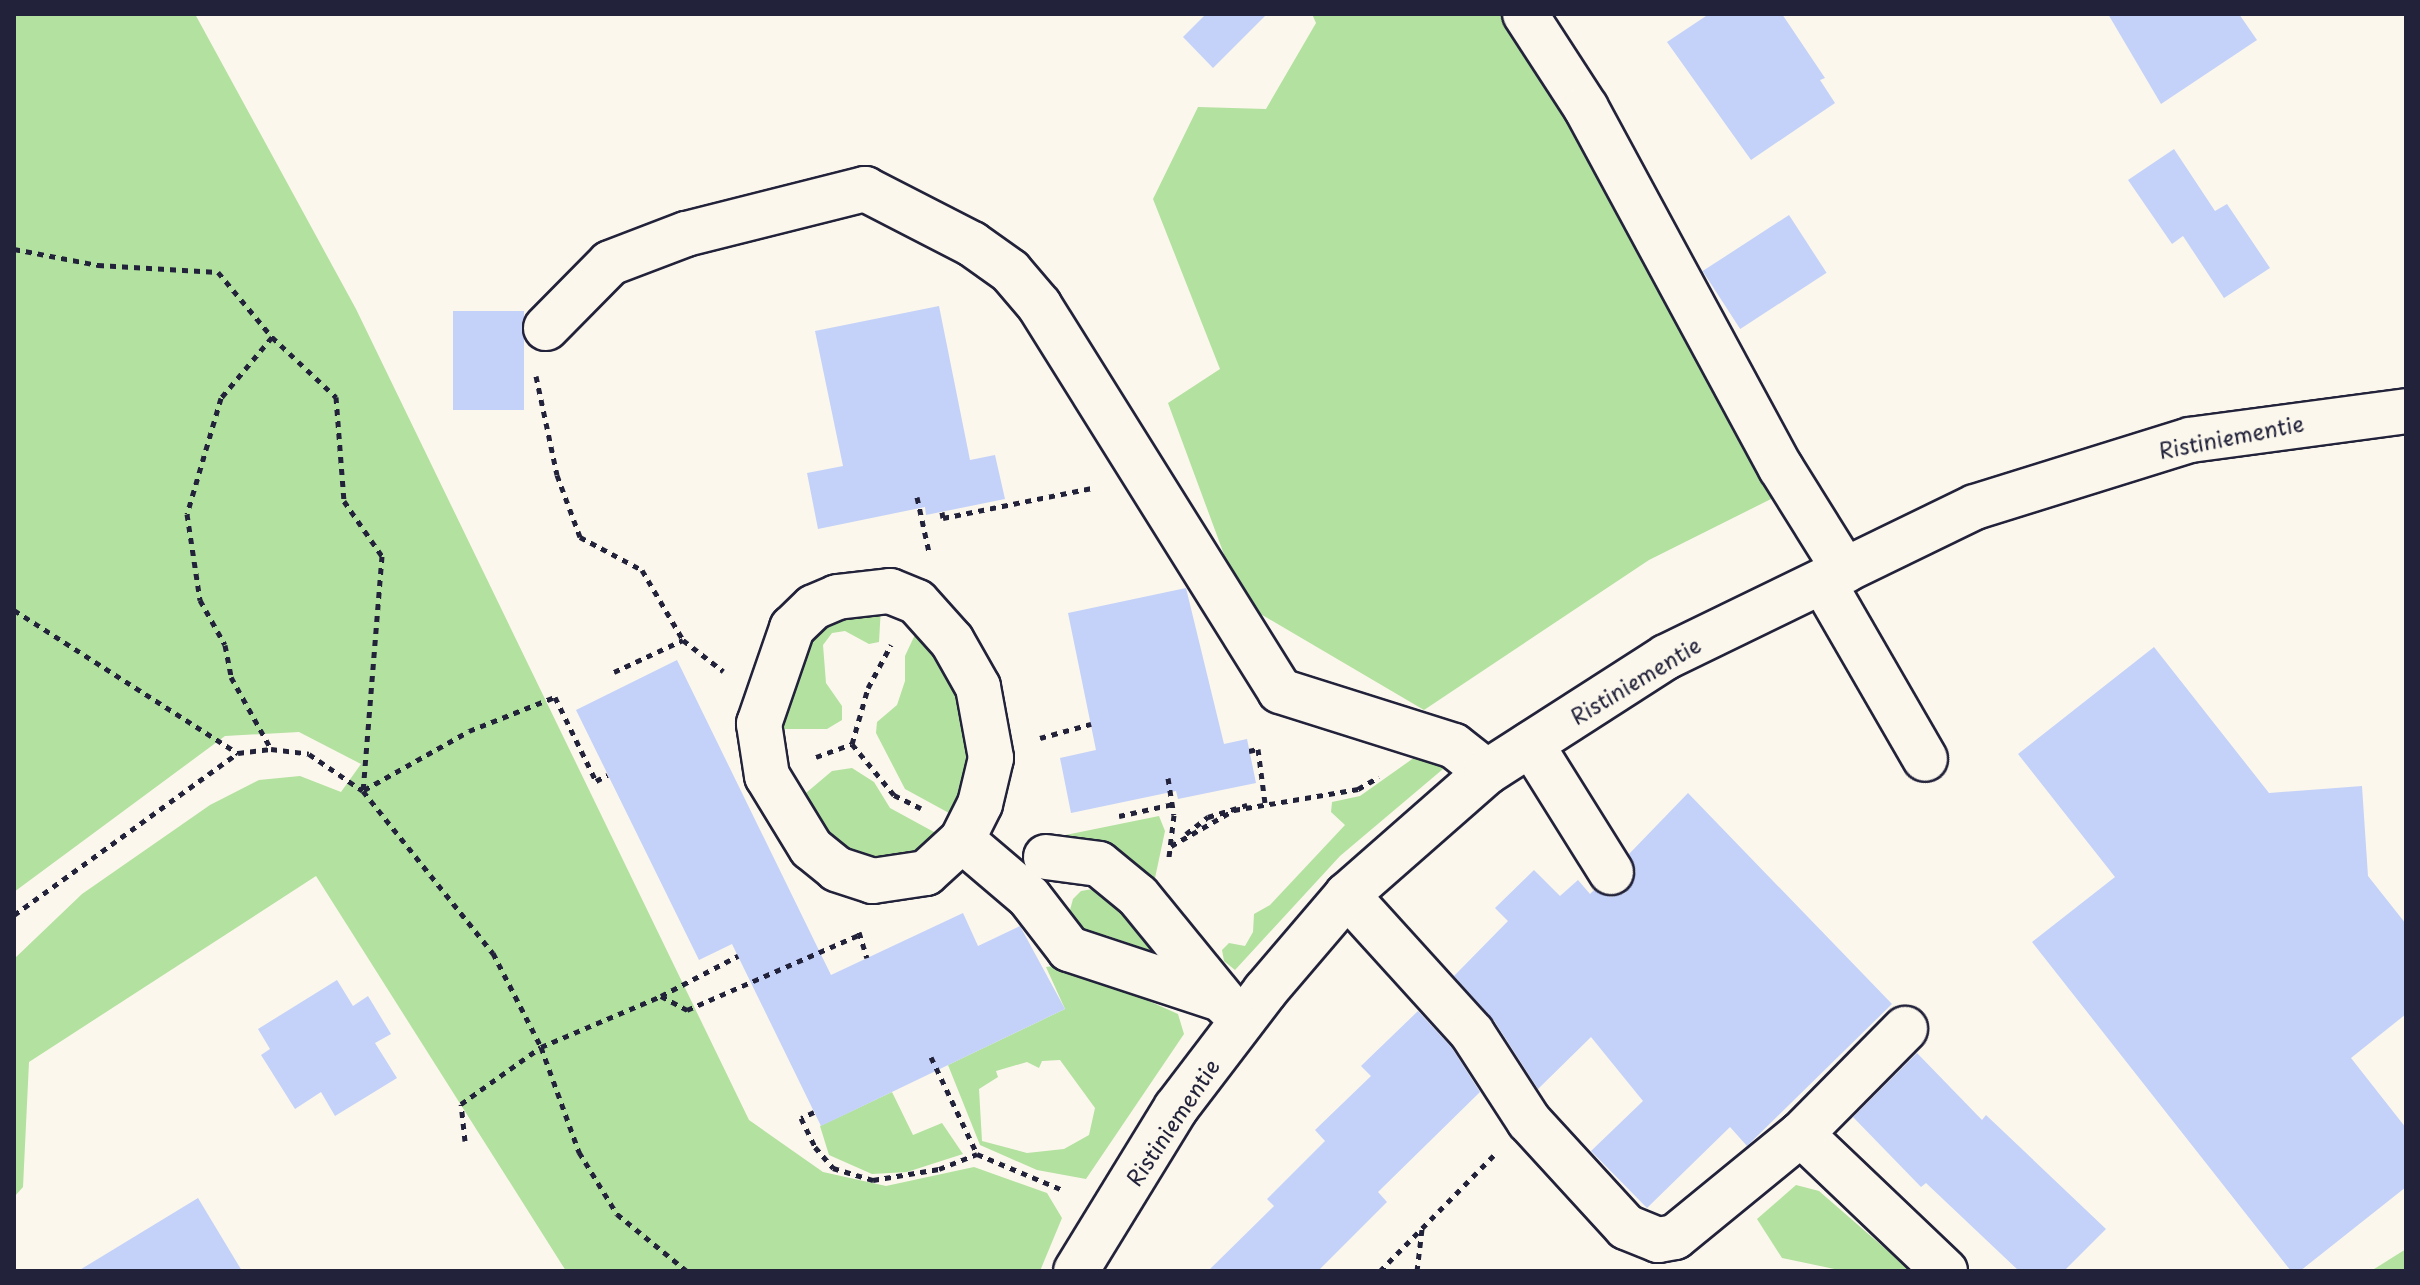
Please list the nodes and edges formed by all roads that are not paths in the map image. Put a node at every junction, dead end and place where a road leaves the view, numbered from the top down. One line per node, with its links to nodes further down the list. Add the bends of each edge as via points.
1 (1525, 14): 4 (street, via 1586,108)
2 (546, 328): 7 (street, via 610,263 686,234 865,189 972,244 1010,271 1039,305 1280,691 1454,746)
3 (2406, 411): 4 (street, Ristiniementie, via 2190,440 2092,468 1975,507)
4 (1834, 576): 5 (street, Ristiniementie, via 1666,657); 6 (street)
5 (1531, 744): 7 (street, Ristiniementie); 10 (street)
6 (1925, 759)
7 (1487, 772): 11 (street, Ristiniementie)
8 (965, 835): 8 (street, via 991,758 978,687 952,641 917,602 890,591 837,597 814,607 792,628 759,724 767,776 811,848 837,869 873,881 926,873); 12 (street, via 1029,897 1069,949)
9 (1046, 857): 12 (street, via 1074,857 1109,872 1138,896)
10 (1611, 872)
11 (1347, 895): 12 (street, Ristiniementie); 14 (street, via 1472,1033 1529,1121 1626,1227 1658,1240 1695,1225)
12 (1232, 1009): 15 (street, Ristiniementie)
13 (1905, 1029): 14 (street)
14 (1801, 1134): 16 (street)
15 (1076, 1271)
16 (1945, 1271)

